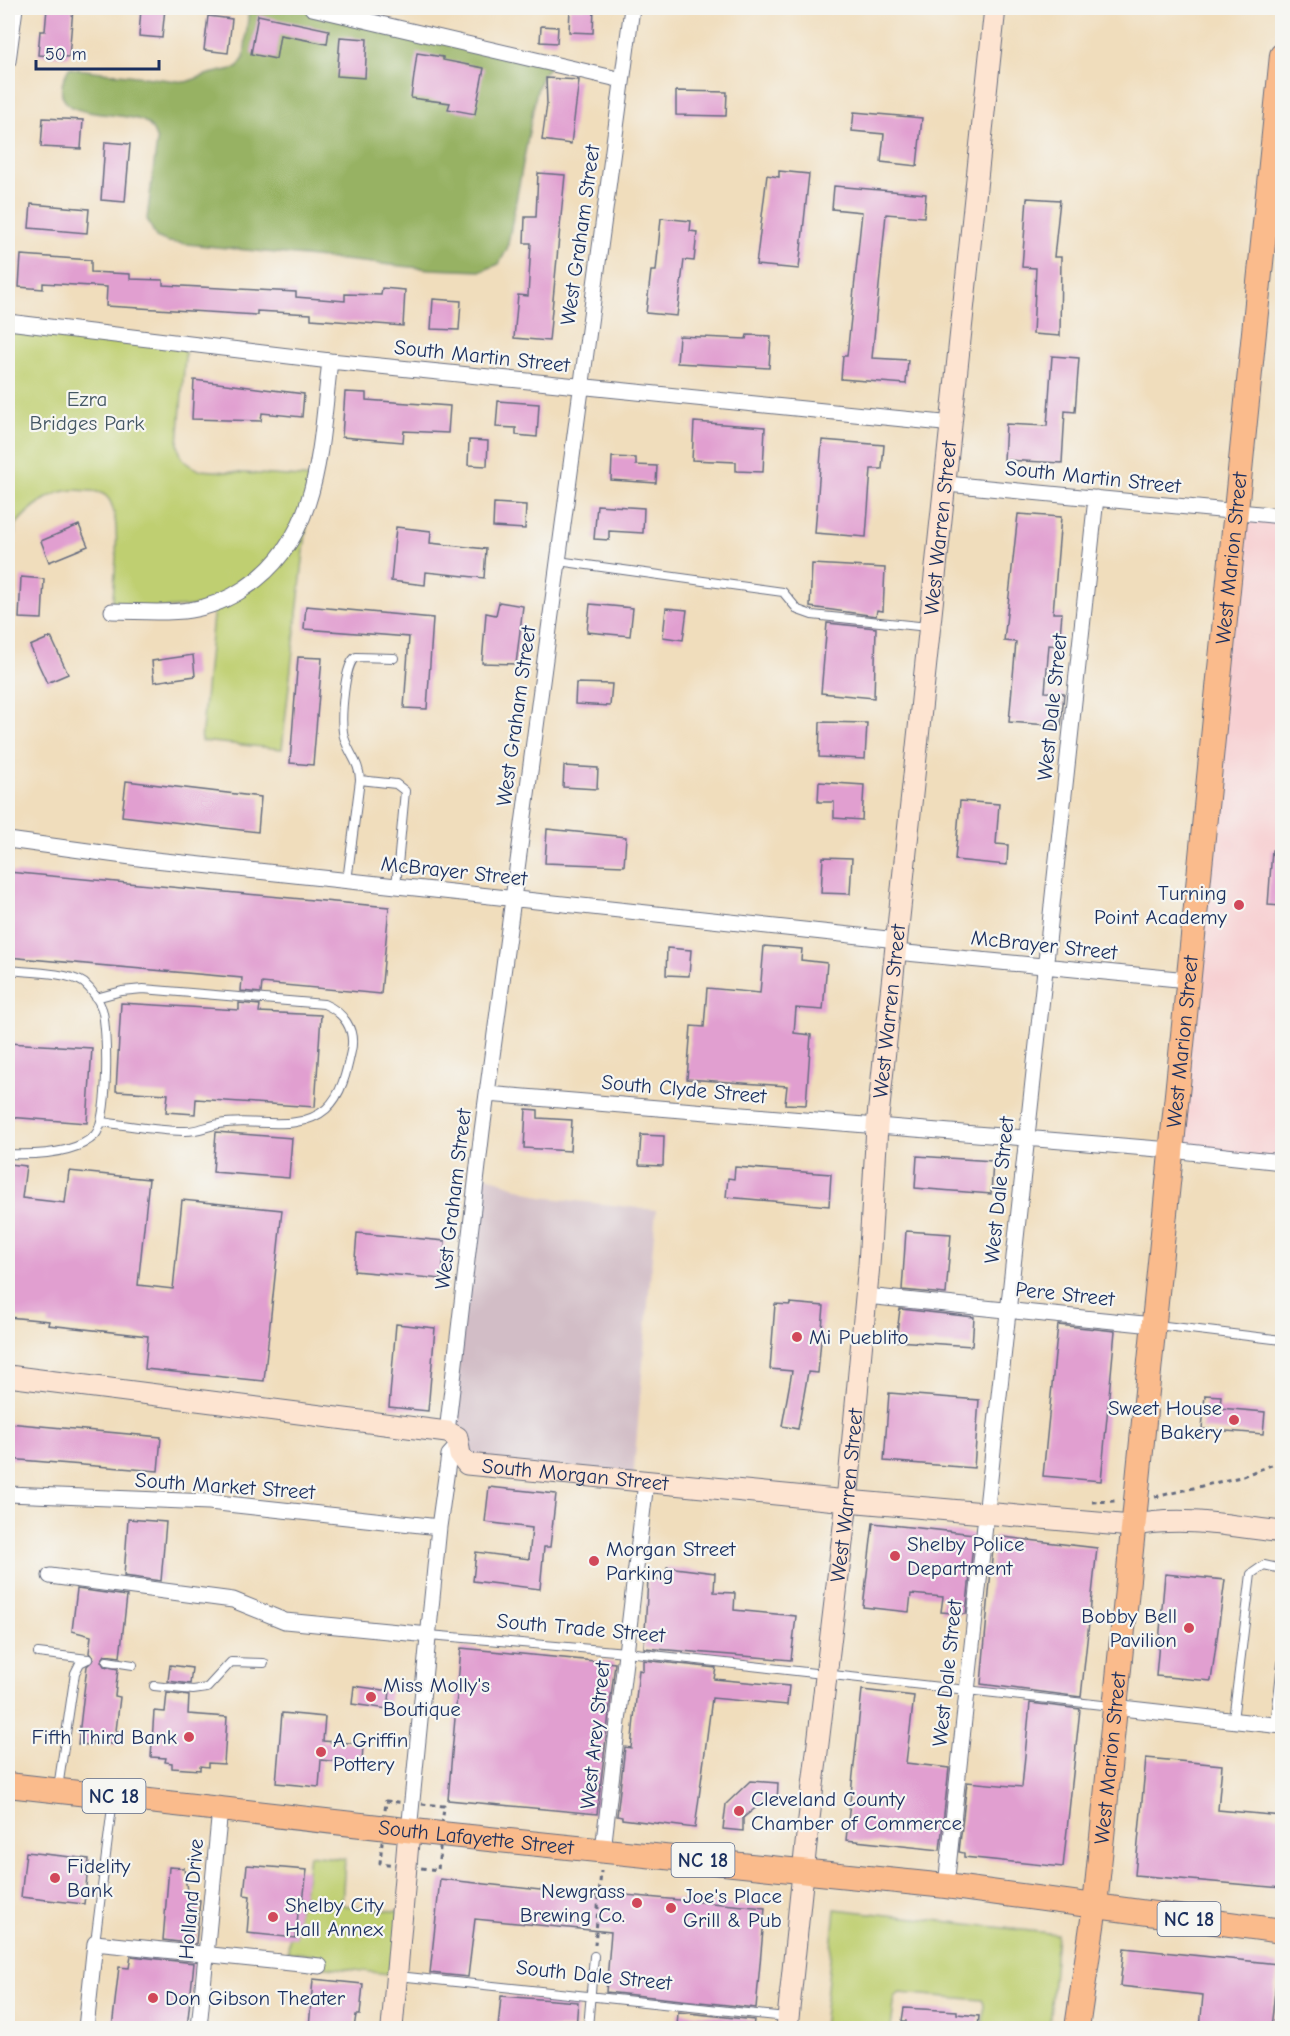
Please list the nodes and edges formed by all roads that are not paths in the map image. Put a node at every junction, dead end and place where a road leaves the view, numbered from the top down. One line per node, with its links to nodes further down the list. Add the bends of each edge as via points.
1 (15, 8): 6 (street)
2 (312, 8): 7 (street)
3 (632, 8): 7 (street, West Graham Street)
4 (995, 8): 11 (main road, West Warren Street)
5 (1282, 55): 14 (main road, West Marion Street)
6 (8, 61)
7 (622, 80): 10 (street, West Graham Street)
8 (8, 322): 9 (street, South Martin Street)
9 (330, 362): 10 (street, South Martin Street); 17 (street, via 309,506 283,555 260,579 214,604 190,610)
10 (581, 387): 11 (street, South Martin Street); 16 (street, West Graham Street)
11 (953, 424): 12 (main road, West Warren Street)
12 (947, 484): 13 (street, South Martin Street); 18 (main road, West Warren Street)
13 (1095, 498): 14 (street, South Martin Street); 26 (street, West Dale Street)
14 (1236, 512): 15 (street, South Martin Street); 28 (main road, West Marion Street)
15 (1282, 516)
16 (558, 561): 18 (lane, via 783,592 798,610 812,615); 24 (street, West Graham Street)
17 (112, 610)
18 (931, 627): 25 (main road, West Warren Street)
19 (394, 658): 20 (lane, via 356,657 348,665 343,733 360,770)
20 (360, 780): 22 (lane); 23 (lane, via 396,784 405,791)
21 (8, 840): 22 (street, McBrayer Street)
22 (348, 881): 23 (street, McBrayer Street)
23 (396, 886): 24 (street, McBrayer Street)
24 (513, 898): 25 (street, McBrayer Street); 30 (street, West Graham Street)
25 (897, 946): 26 (street, McBrayer Street); 32 (main road, West Warren Street)
26 (1045, 966): 28 (street, McBrayer Street); 33 (street, West Dale Street)
27 (8, 970): 29 (lane, via 69,977 82,982)
28 (1188, 980): 34 (main road, West Marion Street)
29 (96, 998): 31 (lane, via 102,1008 105,1036); 31 (lane, via 143,990 324,1004 340,1011 350,1029 352,1044 346,1075 333,1100 325,1110 299,1121 218,1124 184,1131)
30 (487, 1094): 32 (street, South Clyde Street); 42 (street, West Graham Street)
31 (101, 1122): 35 (lane, via 96,1134 80,1146)
32 (877, 1126): 33 (street, South Clyde Street); 37 (main road, West Warren Street)
33 (1026, 1138): 34 (street, South Clyde Street); 38 (street, West Dale Street)
34 (1171, 1150): 36 (street, South Clyde Street); 39 (main road, West Marion Street)
35 (8, 1154)
36 (1282, 1162)
37 (866, 1296): 38 (street, Pere Street); 45 (main road, West Warren Street)
38 (1007, 1310): 39 (street, Pere Street); 46 (street, West Dale Street)
39 (1153, 1324): 40 (lane); 47 (main road, West Marion Street)
40 (1282, 1340)
41 (8, 1376): 42 (main road)
42 (453, 1438): 43 (main road, South Morgan Street, via 467,1464); 48 (street, West Graham Street)
43 (645, 1482): 45 (main road, South Morgan Street); 55 (street, West Arey Street)
44 (8, 1494): 48 (street, South Market Street, via 209,1502)
45 (847, 1502): 46 (main road, South Morgan Street); 61 (main road, West Warren Street)
46 (986, 1512): 47 (main road, South Morgan Street); 63 (street, West Dale Street)
47 (1132, 1526): 49 (main road, South Morgan Street, via 1180,1520); 64 (main road, West Marion Street)
48 (439, 1527): 54 (street, West Graham Street)
49 (1282, 1532)
50 (1282, 1569): 65 (lane, via 1264,1565 1251,1574)
51 (50, 1576): 54 (street, South Trade Street, via 233,1600 285,1621)
52 (8, 1599): 53 (lane)
53 (8, 1632)
54 (429, 1635): 55 (lane, South Trade Street); 71 (street, West Graham Street)
55 (626, 1652): 61 (lane, South Trade Street); 72 (street, West Arey Street)
56 (39, 1653): 68 (lane, via 88,1659 75,1673)
57 (107, 1661): 60 (lane)
58 (264, 1663): 62 (lane, via 231,1662 216,1681 200,1690)
59 (1282, 1663): 66 (lane)
60 (133, 1665)
61 (825, 1675): 63 (lane, South Trade Street); 73 (main road, West Warren Street)
62 (154, 1686)
63 (966, 1691): 64 (lane, South Trade Street); 74 (street, West Dale Street)
64 (1113, 1707): 65 (street); 75 (main road, West Marion Street)
65 (1233, 1720): 66 (street)
66 (1279, 1726)
67 (8, 1785): 68 (main road, South Lafayette Street / NC 18)
68 (58, 1790): 69 (main road, South Lafayette Street / NC 18)
69 (113, 1796): 70 (main road, South Lafayette Street / NC 18); 77 (lane)
70 (220, 1809): 71 (main road, South Lafayette Street / NC 18); 78 (street, Holland Drive)
71 (409, 1831): 72 (main road, South Lafayette Street / NC 18); 81 (main road)
72 (603, 1850): 73 (main road, South Lafayette Street / NC 18)
73 (803, 1870): 74 (main road, South Lafayette Street / NC 18); 83 (main road, West Warren Street)
74 (946, 1886): 75 (main road, NC 18)
75 (1095, 1906): 76 (main road, NC 18); 88 (main road, West Marion Street)
76 (1282, 1931)
77 (95, 1943): 78 (street); 84 (street)
78 (207, 1954): 80 (street); 85 (street, Holland Drive)
79 (594, 1956): 82 (lane)
80 (320, 1966)
81 (397, 1976): 82 (lane, South Dale Street); 86 (main road)
82 (591, 1995): 83 (lane, South Dale Street); 87 (lane)
83 (787, 2023)
84 (86, 2028)
85 (199, 2028)
86 (392, 2028)
87 (588, 2028)
88 (1077, 2028)

